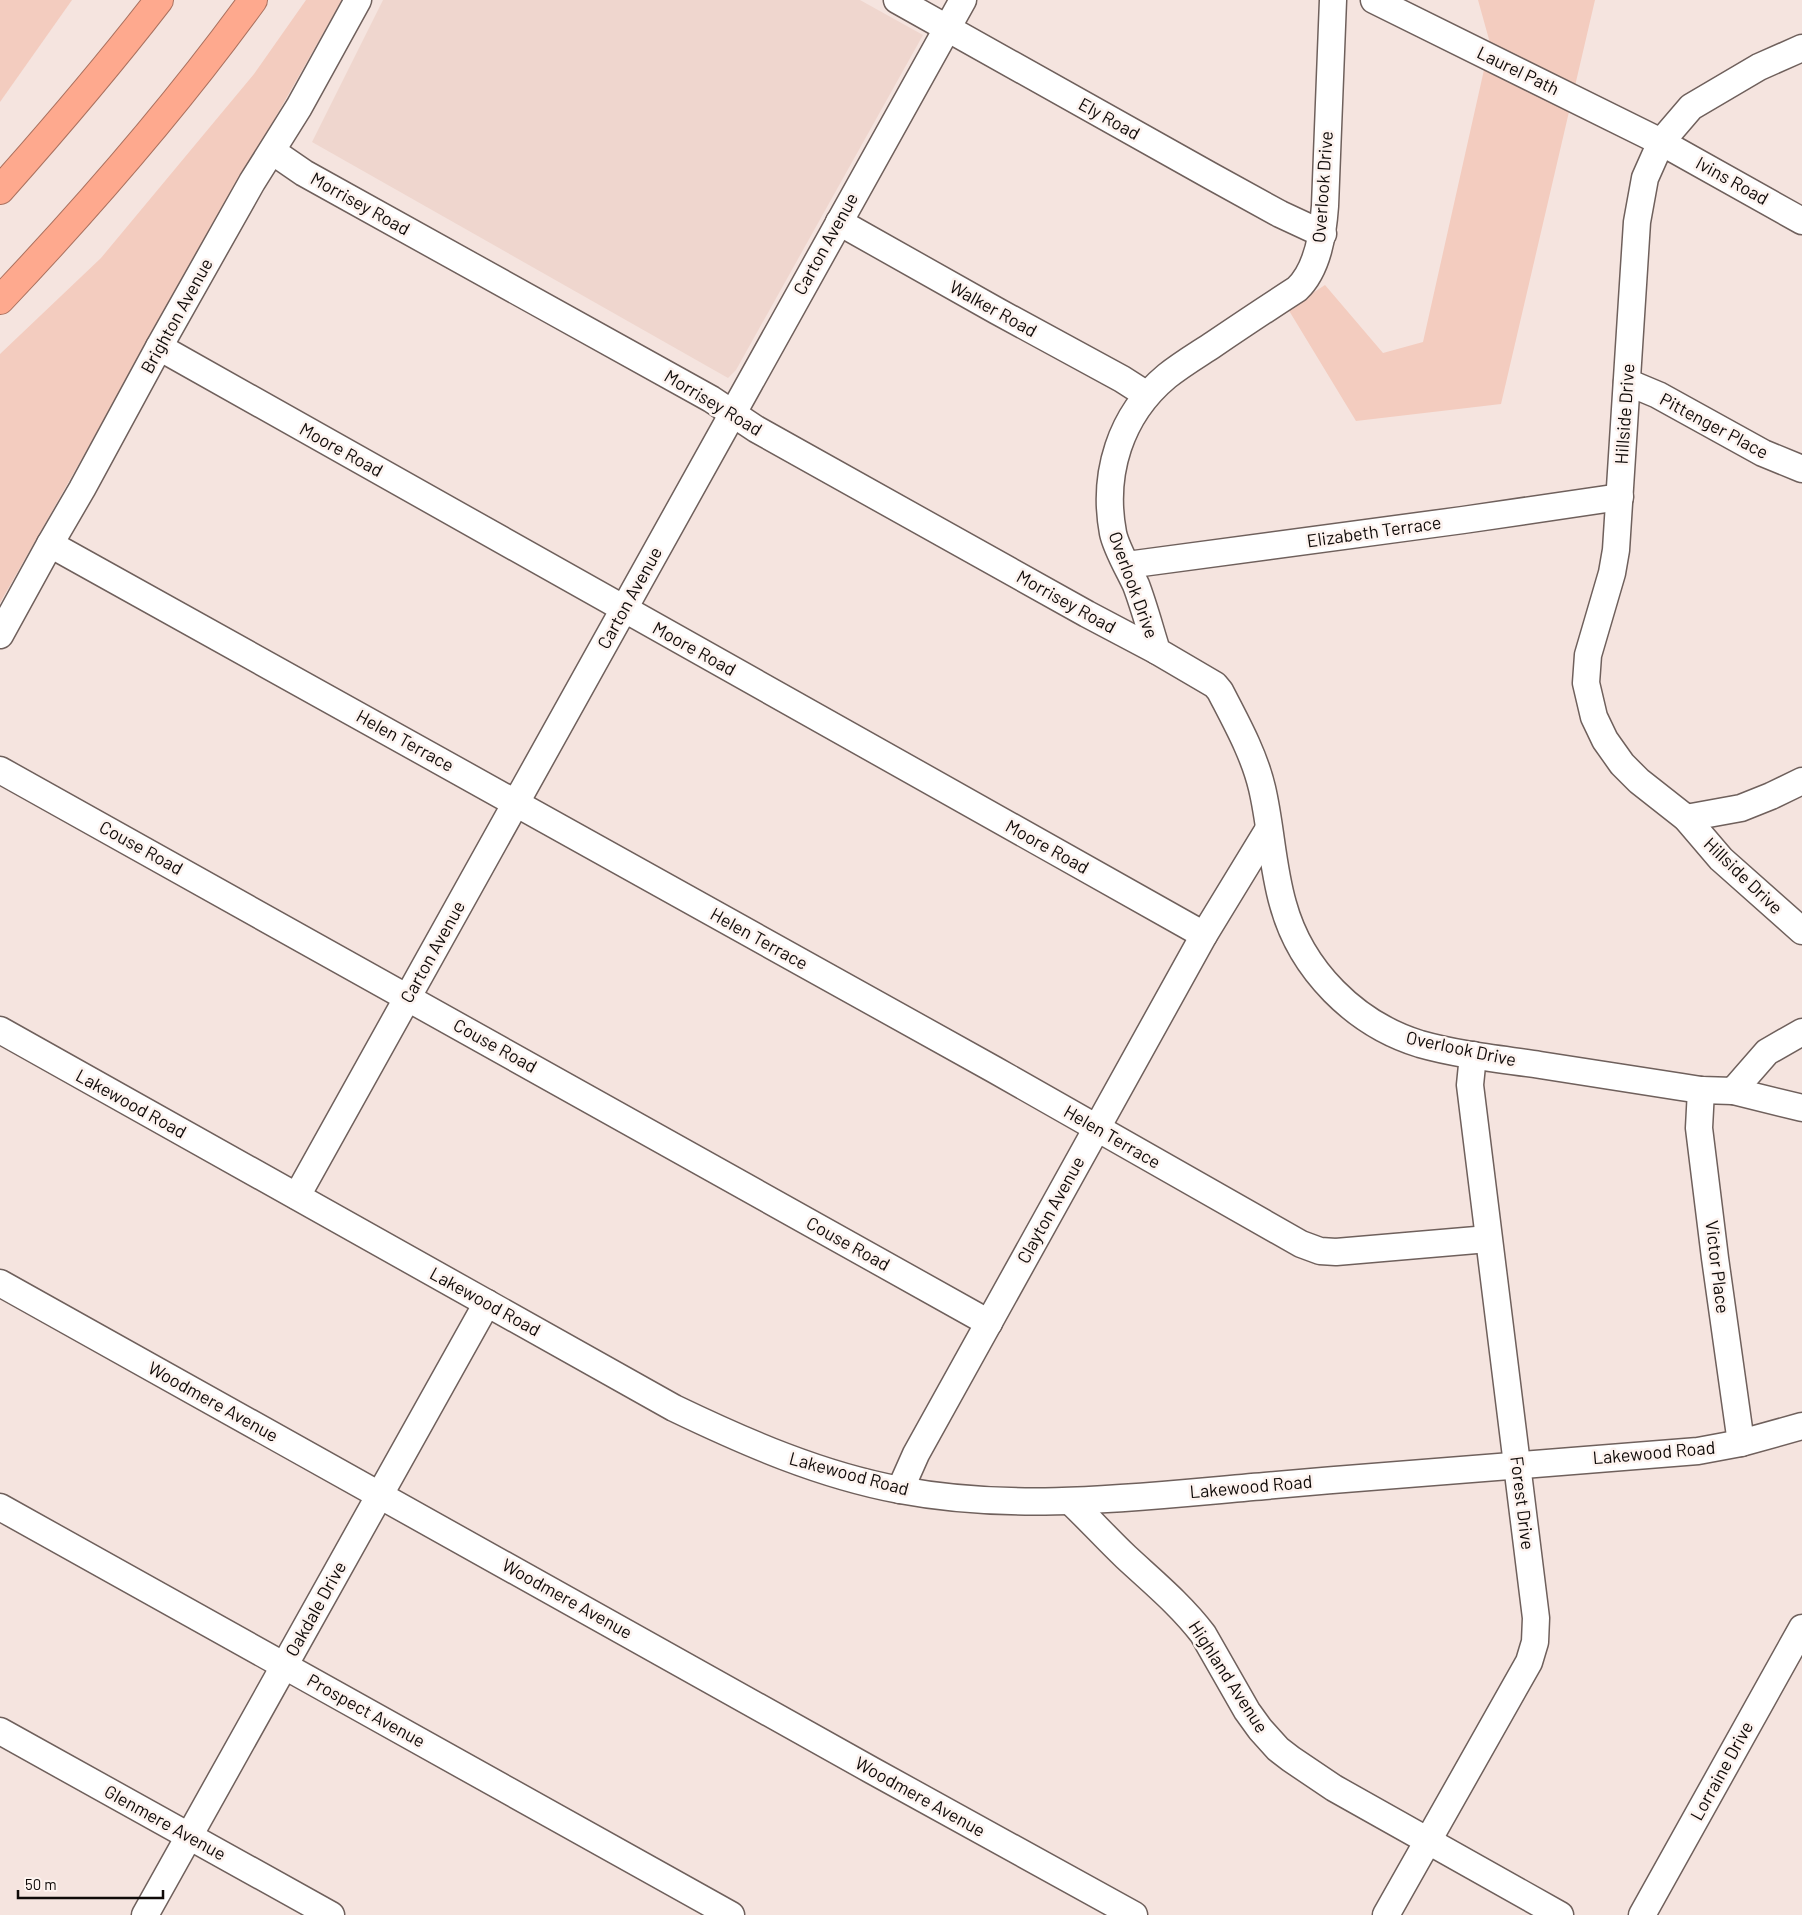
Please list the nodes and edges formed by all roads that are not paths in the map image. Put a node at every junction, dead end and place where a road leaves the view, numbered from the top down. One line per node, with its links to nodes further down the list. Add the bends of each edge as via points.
1 (159, 0): 12 (highway, via 65,117)
2 (253, 0): 16 (highway, via 147,135 59,238)
3 (358, 0): 11 (street, Brighton Avenue)
4 (897, 0): 8 (street, Ely Road)
5 (963, 0): 8 (street, Carton Avenue)
6 (1332, 0): 15 (street, Overlook Drive)
7 (1374, 0): 10 (street, Laurel Path)
8 (947, 28): 14 (street, Carton Avenue); 15 (street, Ely Road, via 1280,214)
9 (1802, 48): 10 (street, Hillside Drive, via 1705,97 1691,107)
10 (1661, 142): 13 (street, Ivins Road); 18 (street, Hillside Drive, via 1645,178 1637,222)
11 (272, 152): 17 (street, Brighton Avenue); 20 (street, Morrisey Road)
12 (0, 190)
13 (1802, 221)
14 (839, 222): 19 (street, Walker Road); 20 (street, Carton Avenue)
15 (1323, 234): 19 (street, Overlook Drive, via 1317,254 1297,289 1167,376)
16 (0, 300)
17 (159, 347): 23 (street, Brighton Avenue); 25 (street, Moore Road)
18 (1627, 382): 21 (street, Pittenger Place, via 1658,395 1763,453); 22 (street, Hillside Drive)
19 (1147, 395): 24 (street, Overlook Drive, via 1120,438 1109,484 1114,536)
20 (732, 413): 25 (street, Carton Avenue); 27 (street, Morrisey Road, via 800,454)
21 (1802, 469)
22 (1620, 497): 24 (street, Elizabeth Terrace); 31 (street, Hillside Drive, via 1612,573 1588,655 1586,684 1591,707 1605,740 1622,764)
23 (50, 544): 26 (street, Brighton Avenue); 30 (street, Helen Terrace)
24 (1127, 565): 27 (street, Overlook Drive)
25 (624, 610): 30 (street, Carton Avenue); 34 (street, Moore Road)
26 (0, 634)
27 (1157, 651): 32 (street, Overlook Drive, via 1220,691 1244,739 1262,788)
28 (0, 770): 35 (street, Couse Road)
29 (1802, 781): 31 (street, Hillside Drive, via 1741,808)
30 (516, 803): 35 (street, Carton Avenue); 42 (street, Helen Terrace)
31 (1686, 818): 33 (street, Hillside Drive, via 1721,859)
32 (1268, 830): 34 (street, Clayton Avenue); 38 (street, Overlook Drive, via 1283,904 1295,936 1313,967 1335,993 1364,1017 1396,1035)
33 (1802, 931)
34 (1204, 935): 42 (street, Clayton Avenue)
35 (408, 997): 43 (street, Carton Avenue); 47 (street, Couse Road)
36 (0, 1030): 43 (street, Lakewood Road)
37 (1802, 1032): 40 (street, via 1767,1052)
38 (1473, 1055): 39 (street, Overlook Drive); 44 (street, Forest Drive, via 1470,1085)
39 (1701, 1090): 40 (street, Overlook Drive); 49 (street, Victor Place, via 1699,1128)
40 (1733, 1091): 41 (street, Overlook Drive)
41 (1802, 1108)
42 (1097, 1128): 44 (street, Helen Terrace, via 1301,1244 1320,1251); 47 (street, Clayton Avenue)
43 (296, 1196): 46 (street, Lakewood Road)
44 (1488, 1239): 50 (street, Forest Drive)
45 (0, 1283): 52 (street, Woodmere Avenue)
46 (486, 1303): 51 (street, Lakewood Road, via 674,1408 742,1440 796,1462); 52 (street, Oakdale Drive)
47 (989, 1323): 51 (street, Clayton Avenue, via 916,1454)
48 (1802, 1426): 49 (street, Lakewood Road)
49 (1741, 1443): 50 (street, Lakewood Road, via 1698,1451)
50 (1517, 1464): 53 (street, Lakewood Road); 59 (street, Forest Drive, via 1536,1618 1535,1642 1529,1662)
51 (900, 1490): 53 (street, Lakewood Road, via 963,1498)
52 (380, 1495): 56 (street, Oakdale Drive); 63 (street, Woodmere Avenue)
53 (1072, 1502): 59 (street, Highland Avenue, via 1195,1624 1247,1711 1278,1749 1334,1788)
54 (0, 1507): 56 (street, Prospect Avenue)
55 (1802, 1628): 66 (street, Lorraine Drive)
56 (284, 1665): 58 (street, Oakdale Drive); 62 (street, Prospect Avenue)
57 (0, 1731): 58 (street, Glenmere Avenue)
58 (189, 1836): 60 (street, Oakdale Drive); 61 (street, Glenmere Avenue)
59 (1429, 1841): 64 (street, Forest Drive); 65 (street, Highland Avenue)
60 (145, 1915)
61 (331, 1915)
62 (731, 1915)
63 (1134, 1915)
64 (1386, 1915)
65 (1560, 1915)
66 (1642, 1915)

